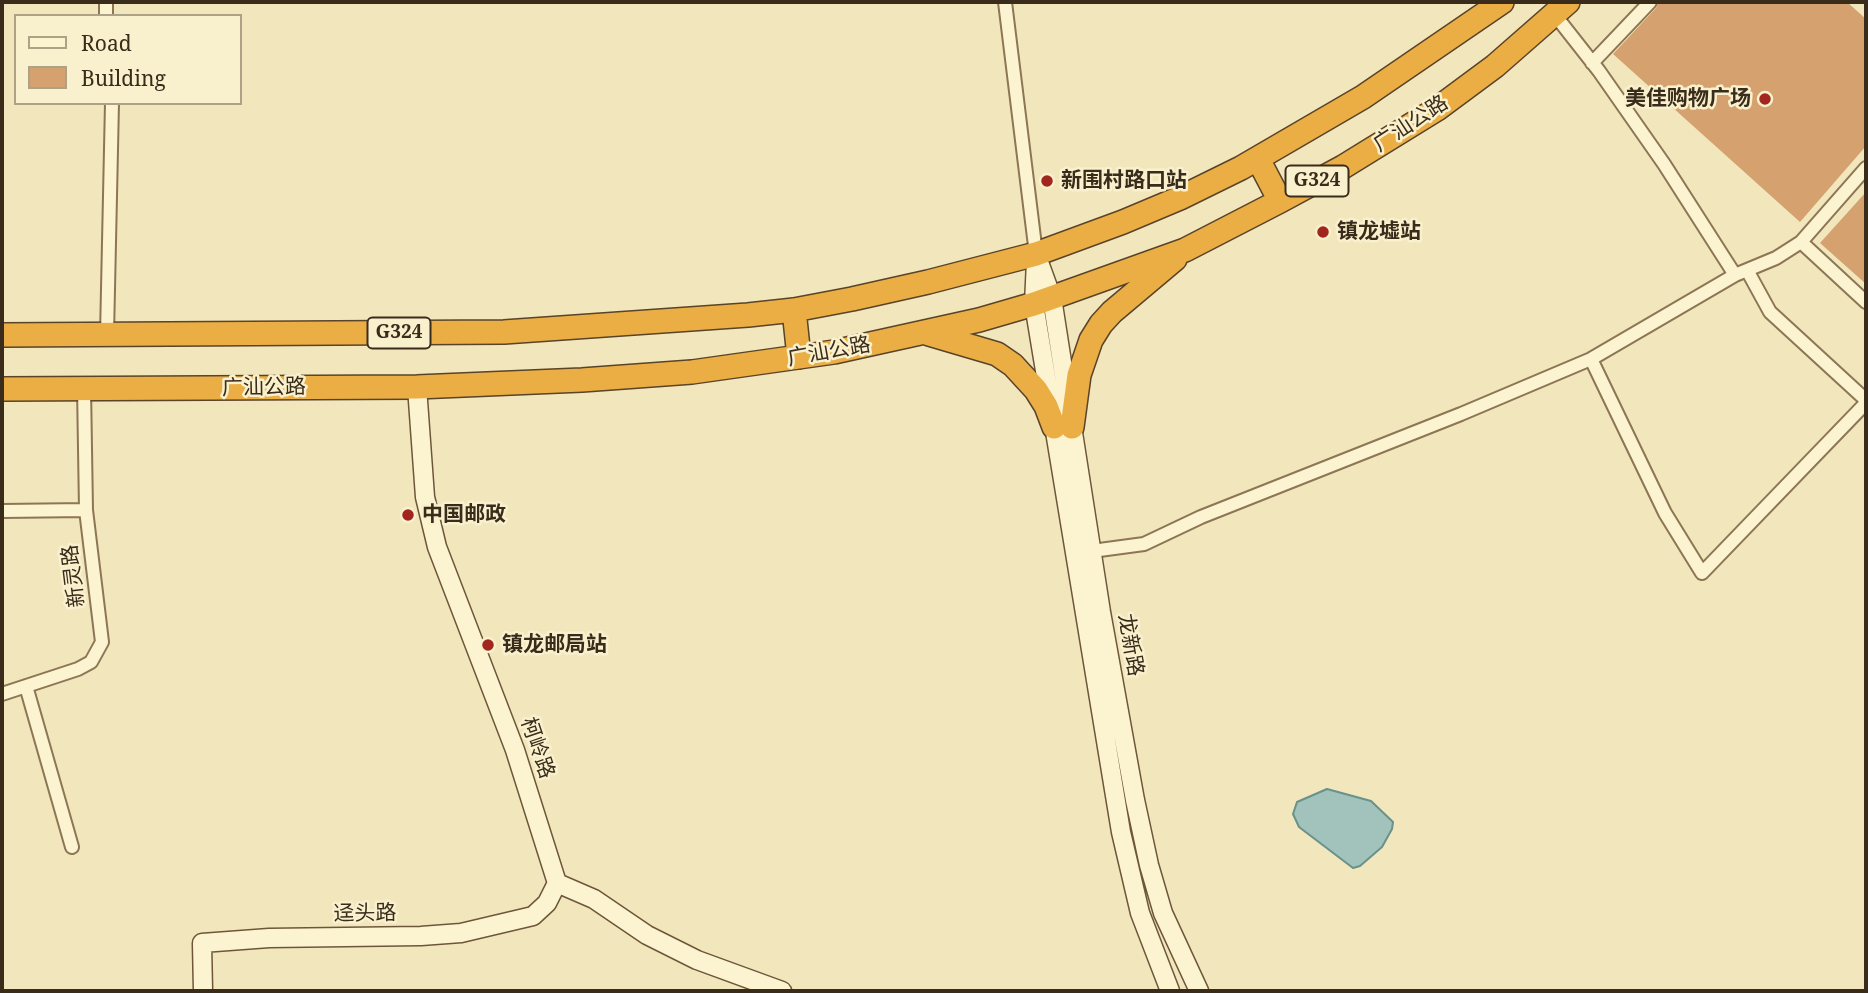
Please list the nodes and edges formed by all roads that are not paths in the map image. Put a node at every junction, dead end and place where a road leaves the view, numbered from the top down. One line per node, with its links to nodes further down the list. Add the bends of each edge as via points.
1 (1005, 2): 15 (street)
2 (1485, 2): 7 (highway)
3 (1502, 2): 7 (highway, G324)
4 (1576, 2): 6 (highway, 广汕公路)
5 (1650, 2): 8 (street)
6 (1561, 8): 8 (street); 12 (highway, 广汕公路 / G324, via 1437,109)
7 (1444, 42): 10 (highway, G324)
8 (1592, 63): 16 (street)
9 (112, 105): 22 (street)
10 (1258, 159): 12 (highway); 15 (highway, G324, via 1180,198)
11 (1866, 168): 13 (street)
12 (1280, 201): 14 (highway, 广汕公路 / G324)
13 (1801, 242): 16 (street); 18 (street)
14 (1185, 250): 17 (highway, 广汕公路 / G324); 29 (highway, via 1101,324 1084,356)
15 (1036, 254): 17 (street, 龙新路); 19 (highway, G324)
16 (1741, 273): 24 (street); 28 (street, via 1770,312)
17 (1043, 301): 20 (highway, 广汕公路 / G324); 29 (street, 龙新路)
18 (1866, 302)
19 (794, 310): 22 (highway, G324, via 504,332); 23 (highway)
20 (926, 333): 23 (highway, 广汕公路 / G324); 29 (highway, via 997,354 1036,390)
21 (2, 335): 22 (highway, G324)
22 (107, 335)
23 (799, 357): 26 (highway, 广汕公路 / G324, via 692,372)
24 (1591, 359): 28 (street, via 1665,513 1702,573); 32 (street, via 1200,517 1144,544)
25 (84, 387): 26 (highway, 广汕公路 / G324); 27 (highway, 广汕公路 / G324); 30 (street, 新灵路)
26 (416, 387): 36 (street, 柯岭路, via 425,497 437,547 514,750)
27 (2, 388)
28 (1866, 402)
29 (1063, 427): 32 (street, 龙新路); 39 (street, 龙新路, via 1124,845 1140,913)
30 (86, 509): 31 (street); 33 (street, 新灵路, via 102,642 99,651 78,669)
31 (2, 510)
32 (1092, 551): 40 (street, 龙新路, via 1149,865 1163,913)
33 (26, 686): 34 (street, 新灵路); 35 (street)
34 (2, 694)
35 (72, 847)
36 (557, 883): 37 (street, 迳头路, via 533,916 461,933 202,943); 38 (street, via 594,899 647,935 697,960)
37 (202, 991)
38 (782, 991)
39 (1170, 991)
40 (1199, 991)

